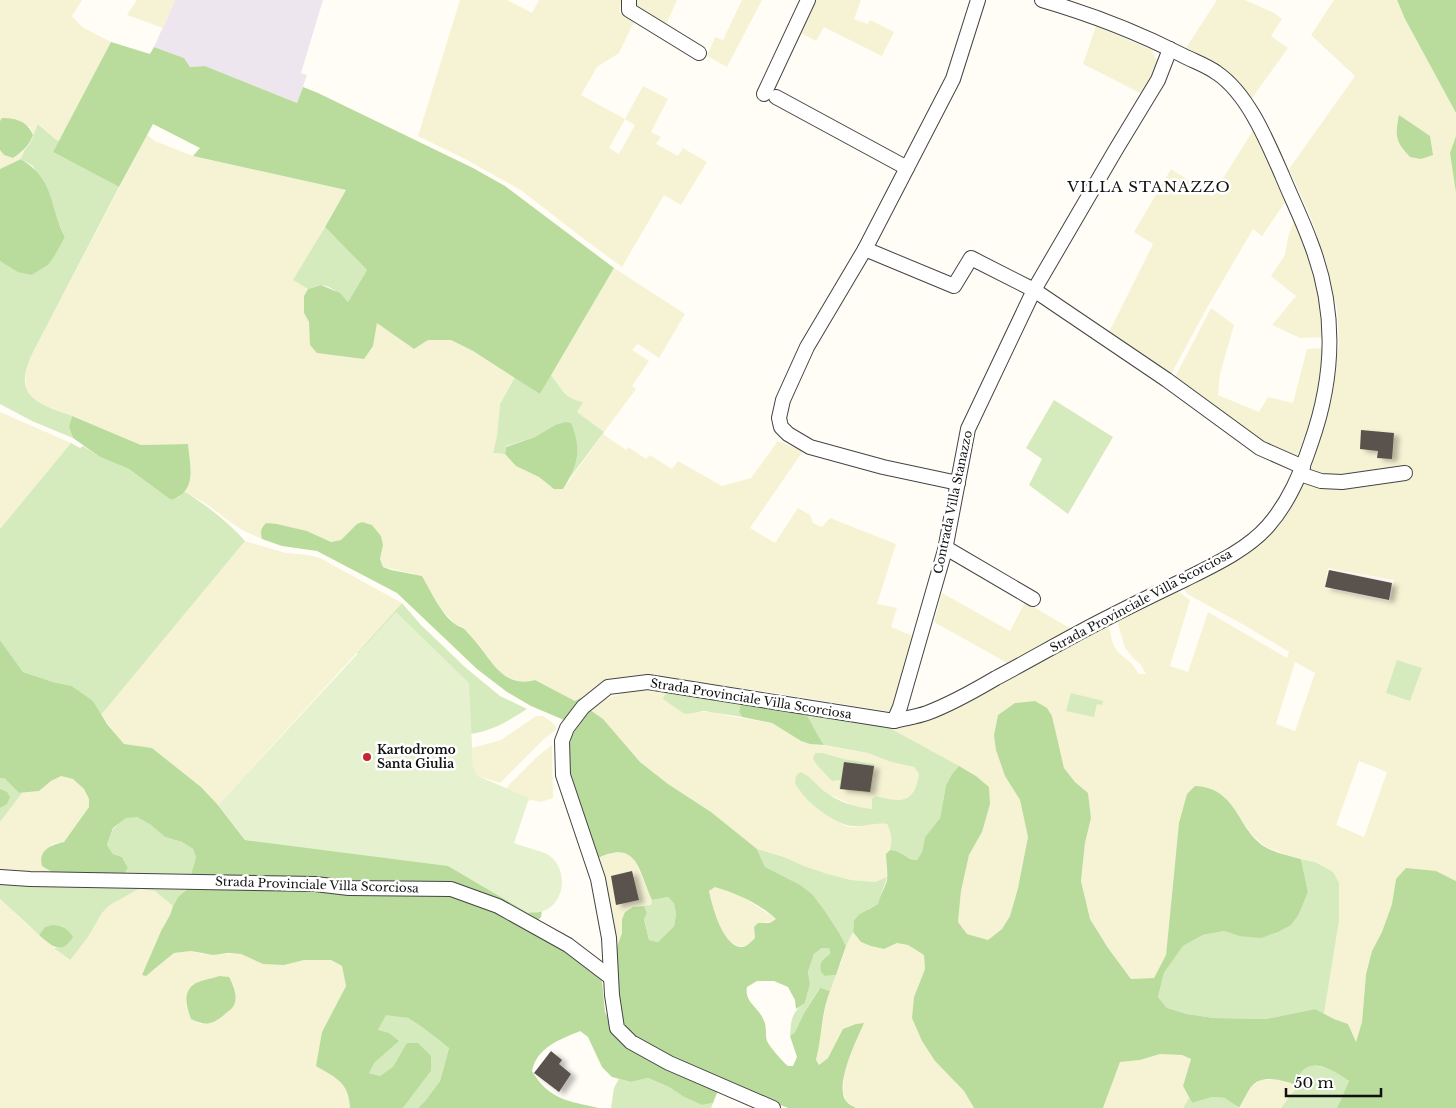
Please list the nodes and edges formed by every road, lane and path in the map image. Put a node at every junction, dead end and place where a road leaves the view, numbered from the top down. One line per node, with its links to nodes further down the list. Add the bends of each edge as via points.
1 (629, 0): 6 (street, via 628,10)
2 (808, 0): 7 (street, via 770,96)
3 (978, 0): 7 (street, via 952,79)
4 (1042, 0): 5 (street, Strada Provinciale Villa Scorciosa, via 1088,14)
5 (1170, 49): 9 (street, Contrada Villa Stanazzo, via 1158,80); 10 (street, Strada Provinciale Villa Scorciosa, via 1217,73 1247,105 1272,151 1311,243 1327,306 1330,357 1320,419)
6 (699, 53)
7 (907, 168): 8 (street)
8 (865, 249): 9 (street, via 954,286 971,258); 12 (street, via 807,347 783,400 779,418 781,427 810,447)
9 (1034, 290): 10 (street, via 1260,448); 12 (street, Contrada Villa Stanazzo, via 968,429)
10 (1301, 470): 11 (street, via 1322,481 1342,482); 15 (street, Strada Provinciale Villa Scorciosa, via 1286,501 1266,528 1217,564 1106,618 958,700 924,714)
11 (1405, 473)
12 (958, 483): 13 (street, Contrada Villa Stanazzo)
13 (946, 548): 14 (street); 15 (street, Contrada Villa Stanazzo)
14 (1033, 598)
15 (894, 721): 17 (street, Strada Provinciale Villa Scorciosa, via 648,682 608,687 583,707 567,728 562,741 563,775 598,880 609,938)
16 (0, 877): 17 (street, Strada Provinciale Villa Scorciosa, via 451,889 498,906 568,945)
17 (610, 977): 18 (street, via 617,1028 631,1042 669,1063)
18 (773, 1108)

